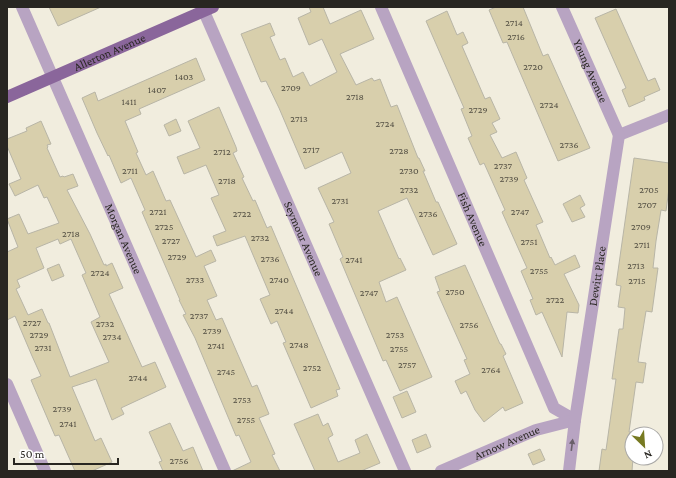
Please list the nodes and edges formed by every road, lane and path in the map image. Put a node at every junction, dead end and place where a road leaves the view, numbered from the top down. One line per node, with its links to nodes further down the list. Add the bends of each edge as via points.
1 (22, 7): 5 (street, Morgan Avenue)
2 (381, 7): 10 (street, Fish Avenue, via 554,408)
3 (562, 7): 8 (street, Young Avenue)
4 (206, 8): 5 (main road, Allerton Avenue); 13 (street, Seymour Avenue)
5 (53, 77): 6 (main road, Allerton Avenue); 12 (street, Morgan Avenue)
6 (7, 97)
7 (669, 115): 8 (street)
8 (619, 135): 10 (street, Dewitt Place)
9 (7, 384): 11 (street)
10 (575, 420): 14 (street, Arnow Avenue, via 536,430); 15 (street, Dewitt Place, one-way to 10)
11 (45, 471)
12 (225, 471)
13 (405, 471)
14 (441, 471)
15 (569, 471)

